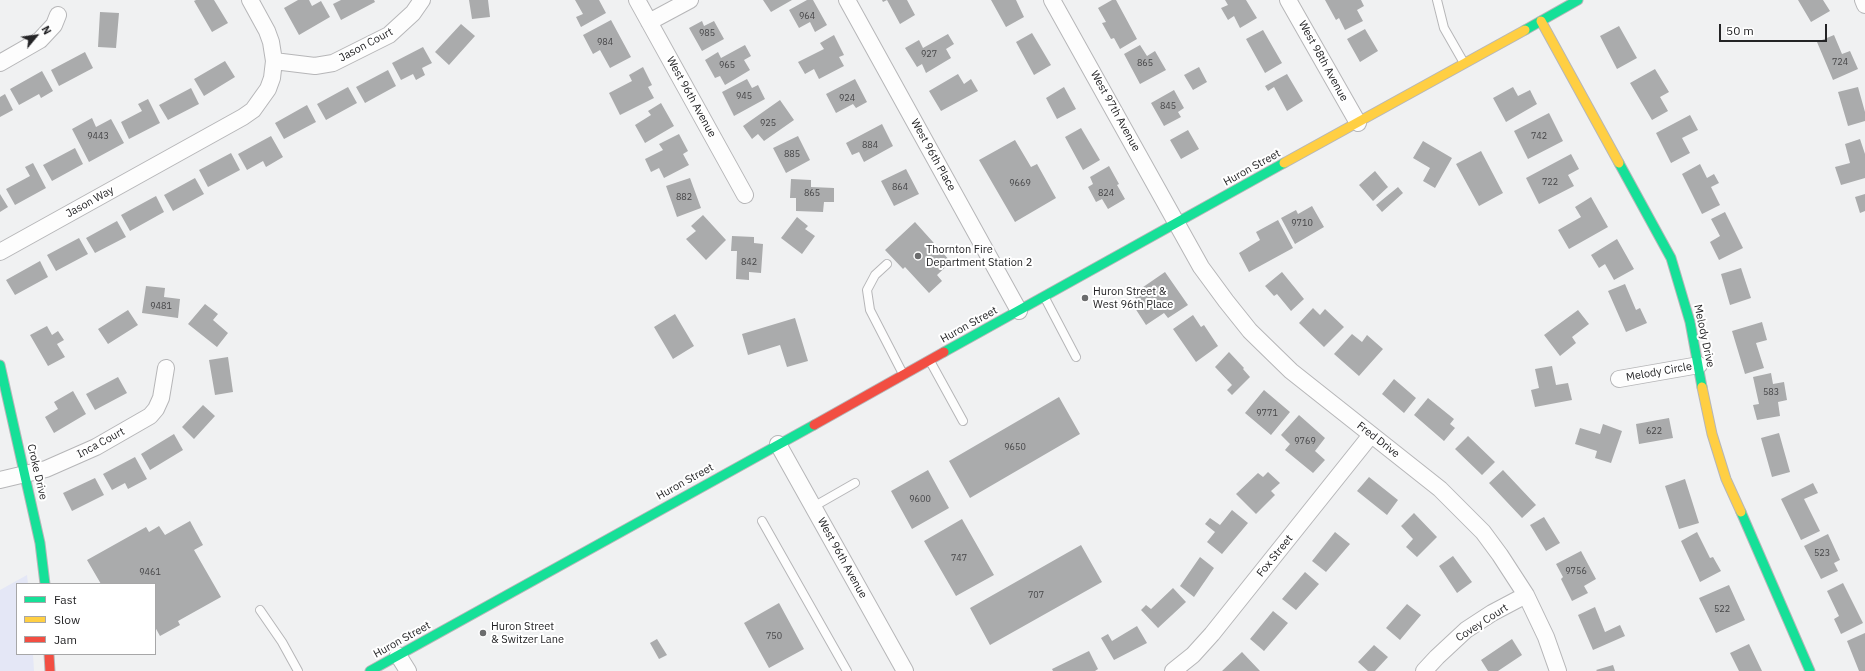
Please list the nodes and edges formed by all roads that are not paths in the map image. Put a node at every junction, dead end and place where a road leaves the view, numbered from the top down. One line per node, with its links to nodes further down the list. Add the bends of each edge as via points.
1 (250, 0): 15 (street, Jason Way, via 267,31)
2 (422, 0): 15 (street, Jason Court, via 413,13 389,35 333,63 315,66)
3 (637, 0): 14 (street, West 96th Avenue)
4 (690, 0): 14 (street)
5 (847, 0): 24 (street, West 96th Place)
6 (1052, 0): 20 (street, West 97th Avenue)
7 (1288, 0): 18 (street, West 98th Avenue)
8 (1437, 0): 17 (lane, via 1444,28)
9 (1578, 0): 13 (main road, Huron Street)
10 (1862, 0): 11 (street)
11 (1865, 5)
12 (58, 15): 16 (street, via 54,25 40,40)
13 (1541, 21): 17 (main road, Huron Street); 28 (main road, Melody Drive, via 1671,258 1690,322)
14 (649, 22): 19 (street, West 96th Avenue)
15 (274, 62): 21 (street, Jason Way, via 268,89 253,110)
16 (0, 63)
17 (1464, 64): 18 (main road, Huron Street)
18 (1358, 123): 20 (main road, Huron Street)
19 (744, 195)
20 (1177, 223): 23 (main road, Huron Street); 33 (street, Fred Drive, via 1201,267 1250,331 1291,371)
21 (0, 252)
22 (887, 264): 30 (lane, via 875,275 867,290 868,297 870,310)
23 (1044, 297): 24 (main road, Huron Street); 25 (lane)
24 (1020, 310): 26 (main road, Huron Street)
25 (1076, 357)
26 (930, 360): 30 (main road, Huron Street); 32 (lane)
27 (0, 365): 35 (main road, Croke Drive)
28 (1699, 365): 31 (street, Melody Circle); 54 (main road, Melody Drive, via 1712,434 1726,478)
29 (166, 368): 35 (street, Inca Court, via 161,398 150,416 96,447 46,470)
30 (903, 375): 34 (main road, Huron Street)
31 (1619, 379)
32 (963, 421)
33 (1371, 435): 41 (street, Fred Drive, via 1440,489 1483,532); 51 (street, Fox Street, via 1212,634 1193,655)
34 (778, 444): 38 (street, West 96th Avenue); 44 (main road, Huron Street)
35 (26, 475): 36 (street, Inca Court); 40 (main road, Croke Drive, via 40,543)
36 (0, 480)
37 (855, 483): 38 (lane)
38 (813, 506): 50 (street, West 96th Avenue)
39 (762, 520): 49 (lane)
40 (45, 583)
41 (1526, 595): 52 (street, Covey Court, via 1466,630); 53 (street, Fred Drive, via 1546,637)
42 (260, 610): 46 (lane)
43 (49, 655): 45 (main road)
44 (398, 655): 47 (main road, Huron Street); 48 (street)
45 (50, 671)
46 (298, 671)
47 (370, 671)
48 (408, 671)
49 (847, 671)
50 (905, 671)
51 (1173, 671)
52 (1424, 671)
53 (1558, 671)
54 (1810, 671)

